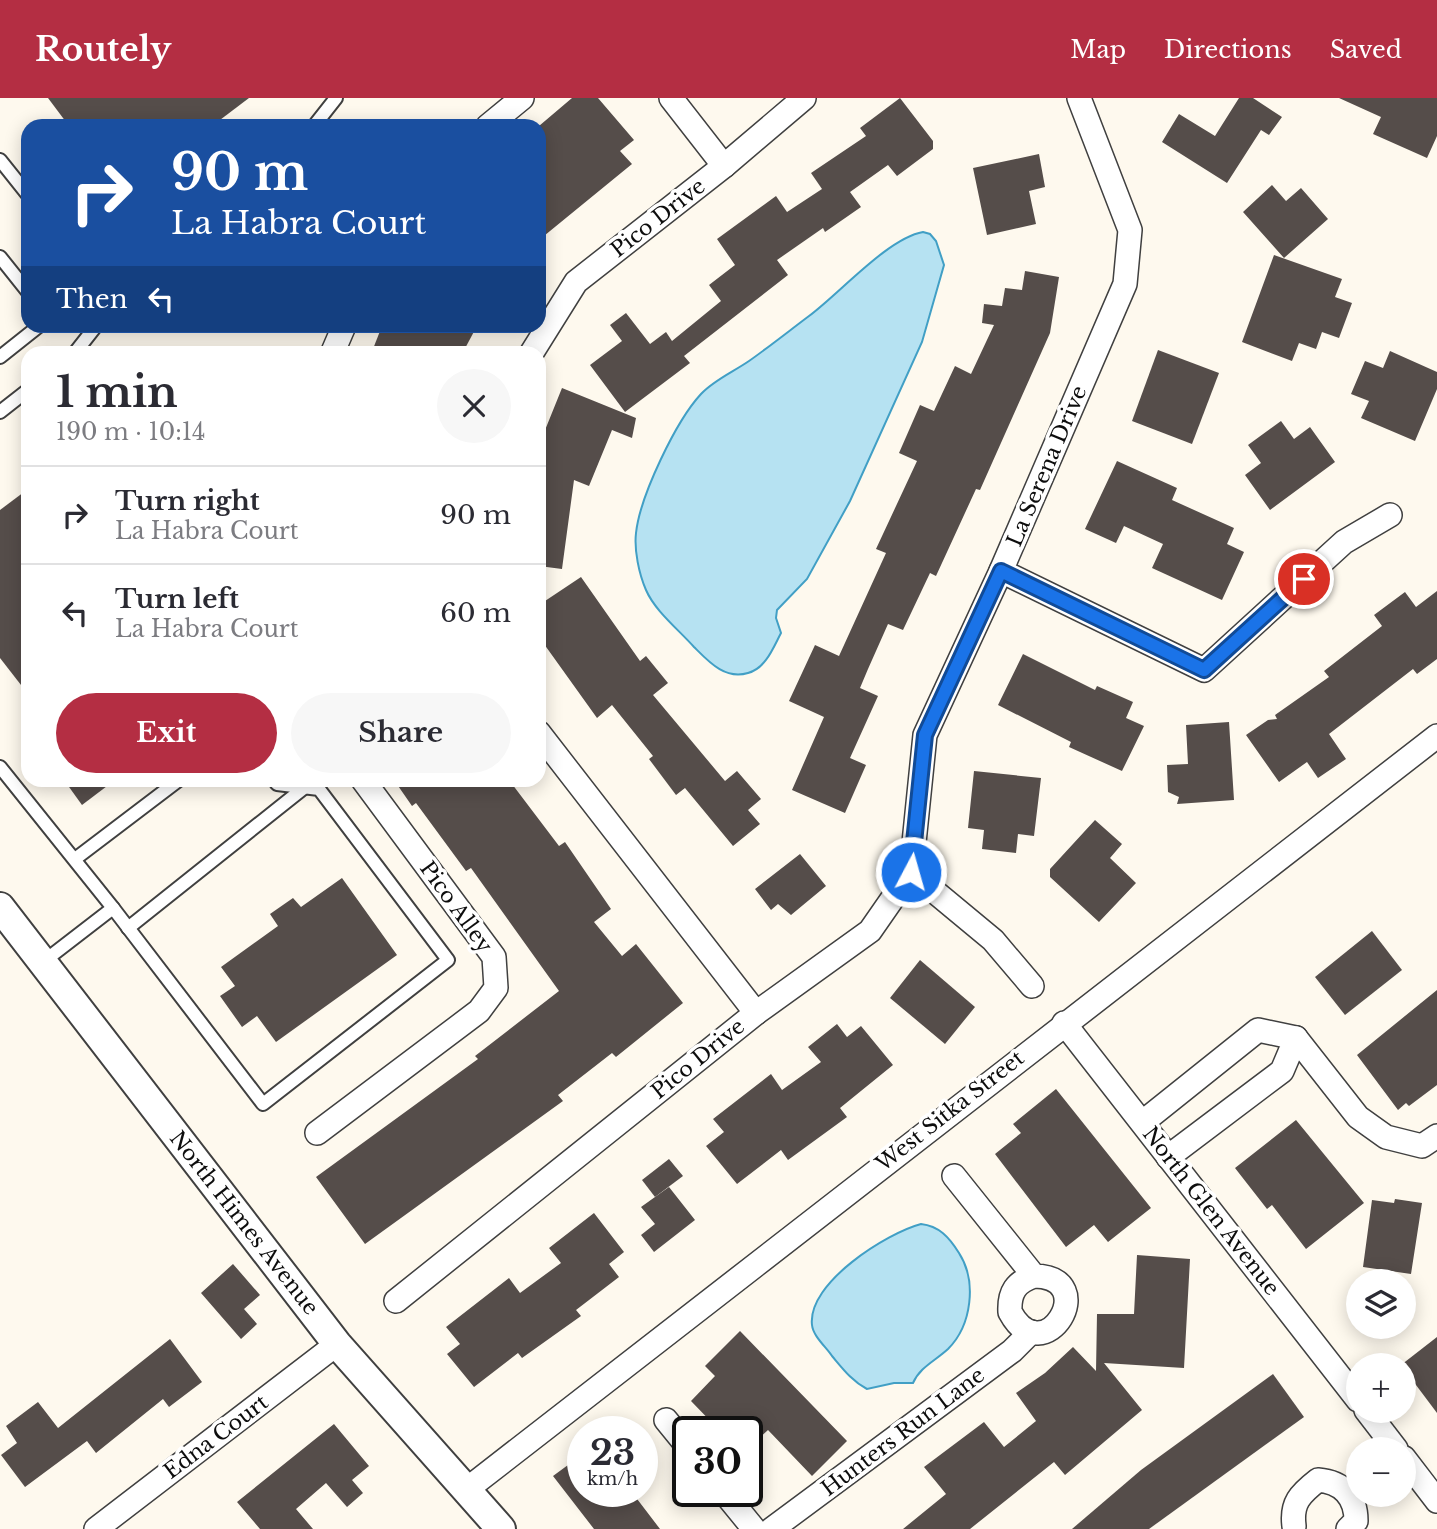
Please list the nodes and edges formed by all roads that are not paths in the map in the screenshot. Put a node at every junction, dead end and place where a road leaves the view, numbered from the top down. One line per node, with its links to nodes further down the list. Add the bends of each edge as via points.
1 (335, 98): 6 (lane)
2 (522, 98): 7 (street)
3 (671, 98): 9 (street)
4 (803, 98): 9 (street, Pico Drive)
5 (1079, 98): 19 (street, La Serena Drive, via 1130,229 1125,284)
6 (319, 119)
7 (496, 119)
8 (0, 160): 10 (lane)
9 (724, 166): 13 (street, Pico Drive, via 576,282)
10 (21, 186)
11 (0, 257): 12 (lane)
12 (21, 283)
13 (546, 330)
14 (30, 333): 15 (lane)
15 (0, 357)
16 (21, 394): 17 (lane)
17 (2, 406)
18 (1390, 515): 19 (street, via 1344,542 1204,670)
19 (1001, 571): 27 (street, La Serena Drive, via 925,735)
20 (1437, 736): 34 (street, West Sitka Street)
21 (546, 742): 33 (street, Pico Drive)
22 (0, 767): 26 (lane)
23 (170, 787): 26 (lane)
24 (305, 787): 30 (lane); 30 (lane, via 319,789 448,960 263,1104)
25 (368, 787): 37 (street, Pico Alley, via 494,957 496,988 479,1011)
26 (75, 859): 29 (lane)
27 (911, 872): 32 (street, via 993,940); 33 (street, La Serena Drive, via 870,930)
28 (0, 907): 31 (street, North Himes Avenue)
29 (113, 908): 30 (lane); 31 (lane)
30 (128, 928)
31 (43, 962): 44 (street, North Himes Avenue)
32 (1032, 986)
33 (756, 1013): 42 (street, Pico Drive)
34 (1064, 1023): 36 (street, North Glen Avenue); 51 (street, West Sitka Street)
35 (1296, 1038): 36 (street, via 1258,1030); 38 (street, via 1359,1116 1386,1137 1422,1146); 39 (street, via 1282,1071)
36 (1143, 1122): 39 (street, North Glen Avenue)
37 (317, 1133)
38 (1437, 1136)
39 (1168, 1157): 45 (street, North Glen Avenue)
40 (954, 1176): 41 (street, Hunters Run Lane)
41 (1034, 1276): 43 (street, via 1021,1280 1009,1299 1016,1322); 43 (street, Hunters Run Lane, via 1053,1280 1066,1300 1060,1322 1043,1332)
42 (397, 1301)
43 (1031, 1332): 58 (street, Hunters Run Lane, via 1012,1351)
44 (337, 1344): 51 (street, North Himes Avenue); 55 (street, Edna Court)
45 (1346, 1385)
46 (666, 1420): 48 (street)
47 (1376, 1423): 49 (street)
48 (672, 1427)
49 (1387, 1437)
50 (1416, 1474): 52 (street)
51 (466, 1490): 56 (street, North Himes Avenue)
52 (1437, 1502)
53 (736, 1507): 57 (street)
54 (1294, 1528): 59 (street, via 1292,1510 1300,1493 1318,1480 1333,1481 1356,1504 1356,1521)
55 (96, 1529)
56 (501, 1529)
57 (754, 1529)
58 (772, 1529)
59 (1348, 1529)

